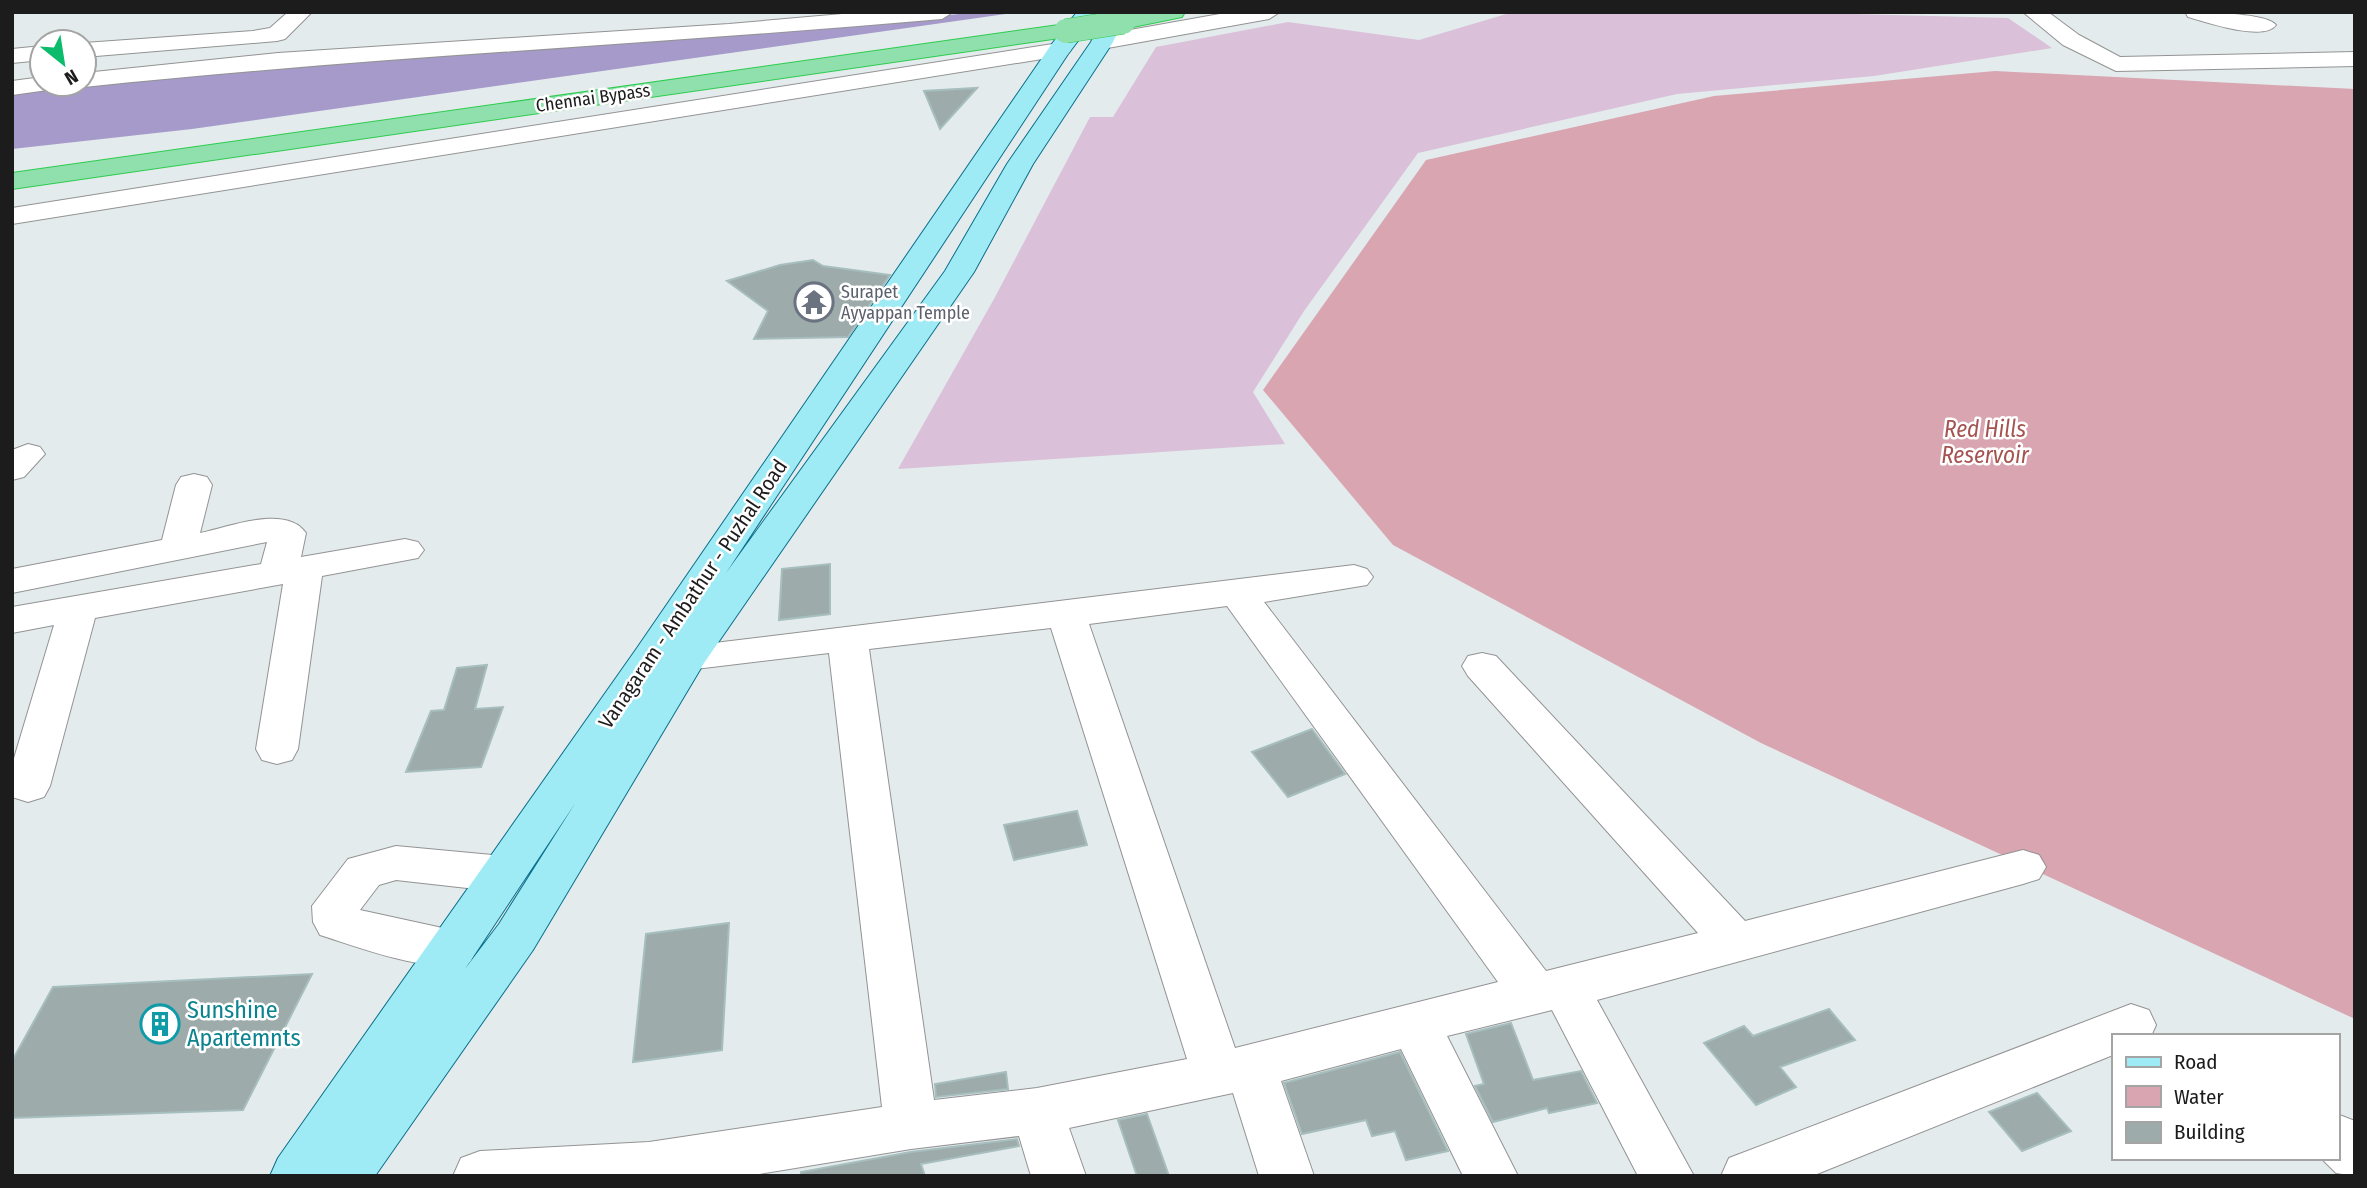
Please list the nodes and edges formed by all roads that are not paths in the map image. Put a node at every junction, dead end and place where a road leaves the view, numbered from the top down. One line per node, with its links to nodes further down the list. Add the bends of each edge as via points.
1 (302, 12): 11 (street, via 277,34)
2 (942, 12): 16 (street, via 729,31 278,60)
3 (1174, 12): 13 (highway, Chennai Bypass, bridge)
4 (1269, 12): 7 (street)
5 (2034, 12): 15 (street, via 2071,40 2116,64)
6 (2196, 12): 8 (street, via 2227,22)
7 (1102, 22): 9 (main road, Vanagaram - Ambathur - Puzhal Road); 22 (main road, via 959,272)
8 (2265, 25)
9 (1058, 31): 13 (highway, Chennai Bypass); 20 (street); 21 (main road, Vanagaram - Ambathur - Puzhal Road)
10 (307, 35): 11 (street)
11 (253, 38): 12 (street)
12 (151, 46): 14 (street); 16 (street)
13 (884, 47): 18 (highway, Chennai Bypass); 19 (highway, Chennai Bypass)
14 (98, 49)
15 (2355, 59)
16 (133, 75): 17 (street)
17 (98, 79)
18 (12, 159)
19 (12, 181)
20 (12, 216)
21 (866, 336): 22 (main road); 38 (main road, Vanagaram - Ambathur - Puzhal Road)
22 (910, 341): 34 (main road)
23 (194, 485): 24 (street)
24 (178, 548): 26 (street, via 276,529 288,533); 28 (street)
25 (405, 550): 26 (street)
26 (291, 571): 30 (street); 36 (street)
27 (1354, 577): 29 (street)
28 (12, 581)
29 (1237, 594): 31 (street); 44 (street)
30 (78, 609): 32 (street); 37 (street)
31 (1066, 615): 33 (street); 47 (street)
32 (12, 620)
33 (847, 637): 34 (street); 49 (street)
34 (687, 657): 39 (main road)
35 (1482, 666): 42 (street)
36 (277, 748)
37 (28, 786)
38 (532, 832): 39 (main road); 41 (main road, Vanagaram - Ambathur - Puzhal Road)
39 (578, 835): 54 (main road, via 516,937)
40 (2023, 867): 42 (street)
41 (503, 874): 43 (main road, Vanagaram - Ambathur - Puzhal Road); 43 (street, via 396,863 363,871 336,906 337,922 374,934)
42 (1737, 943): 44 (street)
43 (453, 948): 53 (main road, Vanagaram - Ambathur - Puzhal Road)
44 (1549, 990): 45 (street); 59 (street)
45 (1414, 1023): 47 (street); 58 (street)
46 (2131, 1025): 60 (street)
47 (1234, 1071): 48 (street); 57 (street)
48 (1037, 1111): 49 (street); 56 (street)
49 (911, 1126): 52 (street)
50 (2339, 1140): 51 (street)
51 (2355, 1156)
52 (648, 1171): 55 (street)
53 (298, 1176)
54 (343, 1176)
55 (480, 1176)
56 (1059, 1176)
57 (1287, 1176)
58 (1490, 1176)
59 (1667, 1176)
60 (1748, 1176)

